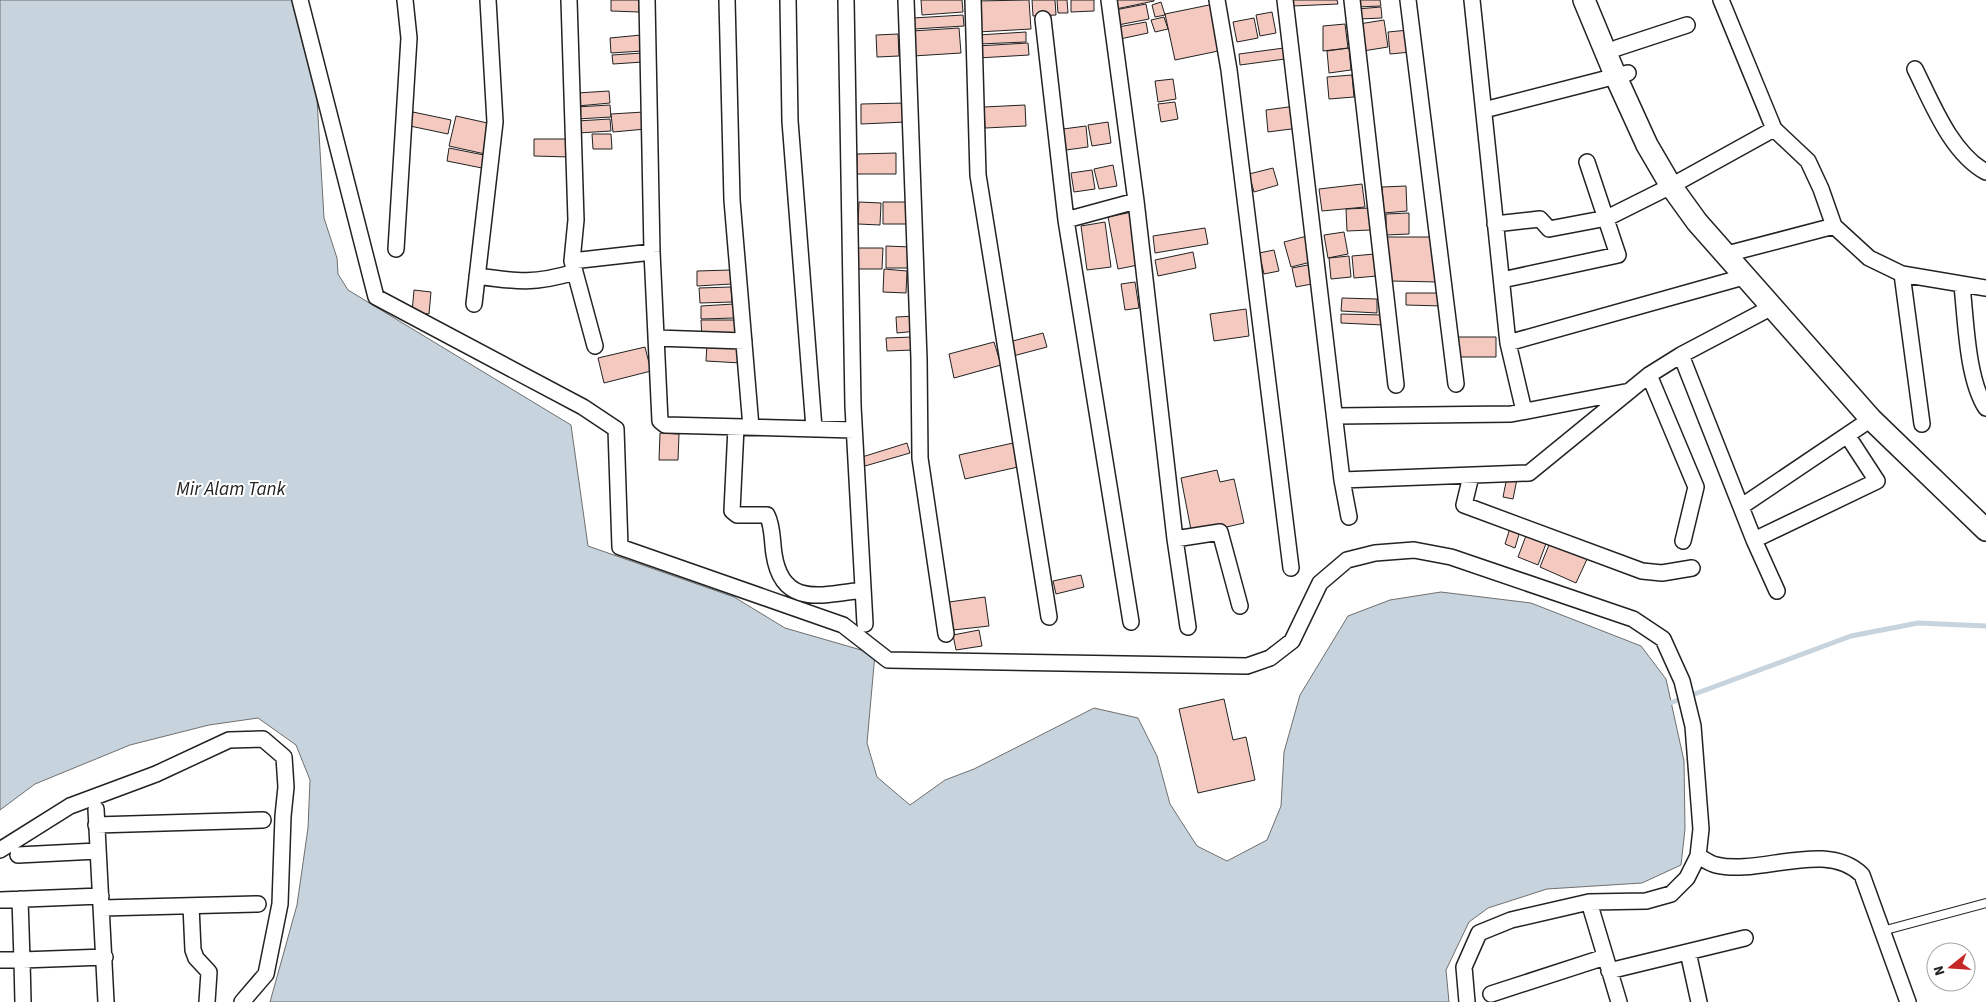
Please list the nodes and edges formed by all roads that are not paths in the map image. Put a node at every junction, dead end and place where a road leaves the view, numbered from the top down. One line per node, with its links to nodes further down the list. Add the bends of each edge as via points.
1 (300, 0): 89 (street, via 376,297 583,407 616,429 620,548 842,624 888,660 1247,666 1270,658 1292,641 1320,584 1346,560 1375,553 1414,550 1451,557 1633,618 1663,639 1684,686 1693,726 1701,829)
2 (405, 0): 35 (street, via 409,38)
3 (488, 0): 40 (street, via 495,122)
4 (569, 0): 38 (street, via 576,220)
5 (647, 0): 36 (street)
6 (727, 0): 48 (street, via 732,200)
7 (788, 0): 62 (street, via 790,121)
8 (846, 0): 63 (street)
9 (906, 0): 82 (street, via 920,458)
10 (973, 0): 78 (street, via 978,175)
11 (1109, 0): 30 (street)
12 (1217, 0): 73 (street, via 1229,70)
13 (1285, 0): 58 (street)
14 (1352, 0): 53 (street)
15 (1408, 0): 54 (street)
16 (1472, 0): 25 (street)
17 (1584, 0): 24 (main road)
18 (1596, 0): 22 (main road)
19 (1721, 0): 26 (street)
20 (1043, 19): 32 (street)
21 (1688, 25): 22 (street)
22 (1617, 48): 24 (main road)
23 (1915, 69): 28 (street, via 1954,141 1975,166)
24 (1622, 75): 25 (street); 29 (main road, via 1661,146)
25 (1484, 110): 33 (street)
26 (1774, 129): 29 (street); 34 (street, via 1808,161)
27 (1587, 162): 31 (street)
28 (1986, 172)
29 (1676, 183): 31 (street); 37 (main road, via 1703,229)
30 (1136, 201): 32 (street); 70 (street)
31 (1607, 218): 33 (street, via 1549,229 1540,219); 42 (street, via 1618,255)
32 (1066, 220): 79 (street)
33 (1495, 224): 42 (street)
34 (1834, 226): 37 (street); 39 (street, via 1869,258)
35 (396, 249)
36 (652, 252): 38 (street); 47 (street)
37 (1727, 254): 41 (main road)
38 (574, 267): 40 (street, via 547,280 528,282); 50 (street)
39 (1902, 274): 43 (street); 60 (street)
40 (477, 276): 45 (street)
41 (1747, 276): 46 (main road); 49 (street)
42 (1502, 280): 49 (street)
43 (1962, 286): 44 (street); 56 (street, via 1974,380 1978,396)
44 (1986, 288)
45 (474, 304)
46 (1772, 307): 51 (street); 59 (main road)
47 (656, 338): 48 (street); 61 (street, via 660,421 665,424)
48 (744, 341): 61 (street)
49 (1508, 343): 57 (street)
50 (595, 346)
51 (1681, 355): 52 (street); 67 (street)
52 (1649, 375): 55 (street); 72 (street, via 1696,487)
53 (1396, 384)
54 (1456, 384)
55 (1625, 392): 57 (street); 65 (street, via 1529,473)
56 (1986, 408)
57 (1524, 411): 58 (street, via 1511,414)
58 (1336, 416): 66 (street)
59 (1871, 419): 64 (street); 69 (main road)
60 (1922, 424)
61 (744, 427): 62 (street); 75 (street, via 732,510 737,515 767,515 777,572 782,581 796,591 818,596)
62 (814, 428): 63 (street)
63 (854, 430): 75 (street)
64 (1848, 435): 67 (street); 71 (street, via 1877,481)
65 (1471, 476): 66 (street); 74 (street, via 1464,504 1642,571 1662,573)
66 (1342, 480): 68 (street)
67 (1742, 506): 71 (street)
68 (1349, 517)
69 (1986, 530)
70 (1175, 539): 77 (street, via 1220,532); 81 (street)
71 (1754, 540): 76 (street)
72 (1683, 541)
73 (1291, 568)
74 (1692, 568)
75 (863, 590): 80 (street)
76 (1777, 592)
77 (1240, 606)
78 (1049, 617)
79 (1131, 622)
80 (865, 624)
81 (1188, 627)
82 (946, 634)
83 (96, 809): 85 (street)
84 (263, 820): 85 (street)
85 (96, 825): 87 (street)
86 (0, 850): 108 (street, via 70,806 156,774 229,740 263,739 284,757 286,787 280,904 266,974)
87 (97, 851): 88 (street); 92 (street)
88 (18, 855)
89 (1698, 856): 93 (street, via 1687,878 1671,894 1646,901); 97 (street, via 1715,865 1750,866 1814,858 1852,866 1862,875)
90 (20, 899): 91 (street); 92 (street); 102 (street)
91 (0, 900)
92 (101, 902): 96 (street); 100 (street)
93 (1589, 902): 103 (street); 109 (street, via 1511,920 1479,934 1464,967)
94 (1986, 903): 97 (lane)
95 (258, 904): 96 (street)
96 (191, 906): 107 (street, via 193,950 209,972)
97 (1882, 931): 112 (street)
98 (1745, 938): 99 (street)
99 (1688, 952): 103 (street); 111 (street)
100 (105, 957): 102 (street); 106 (street)
101 (0, 960): 102 (street)
102 (22, 960): 105 (street)
103 (1607, 964): 104 (street); 110 (street)
104 (1491, 994)
105 (23, 1002)
106 (106, 1002)
107 (207, 1002)
108 (242, 1002)
109 (1467, 1002)
110 (1619, 1002)
111 (1699, 1002)
112 (1908, 1002)

